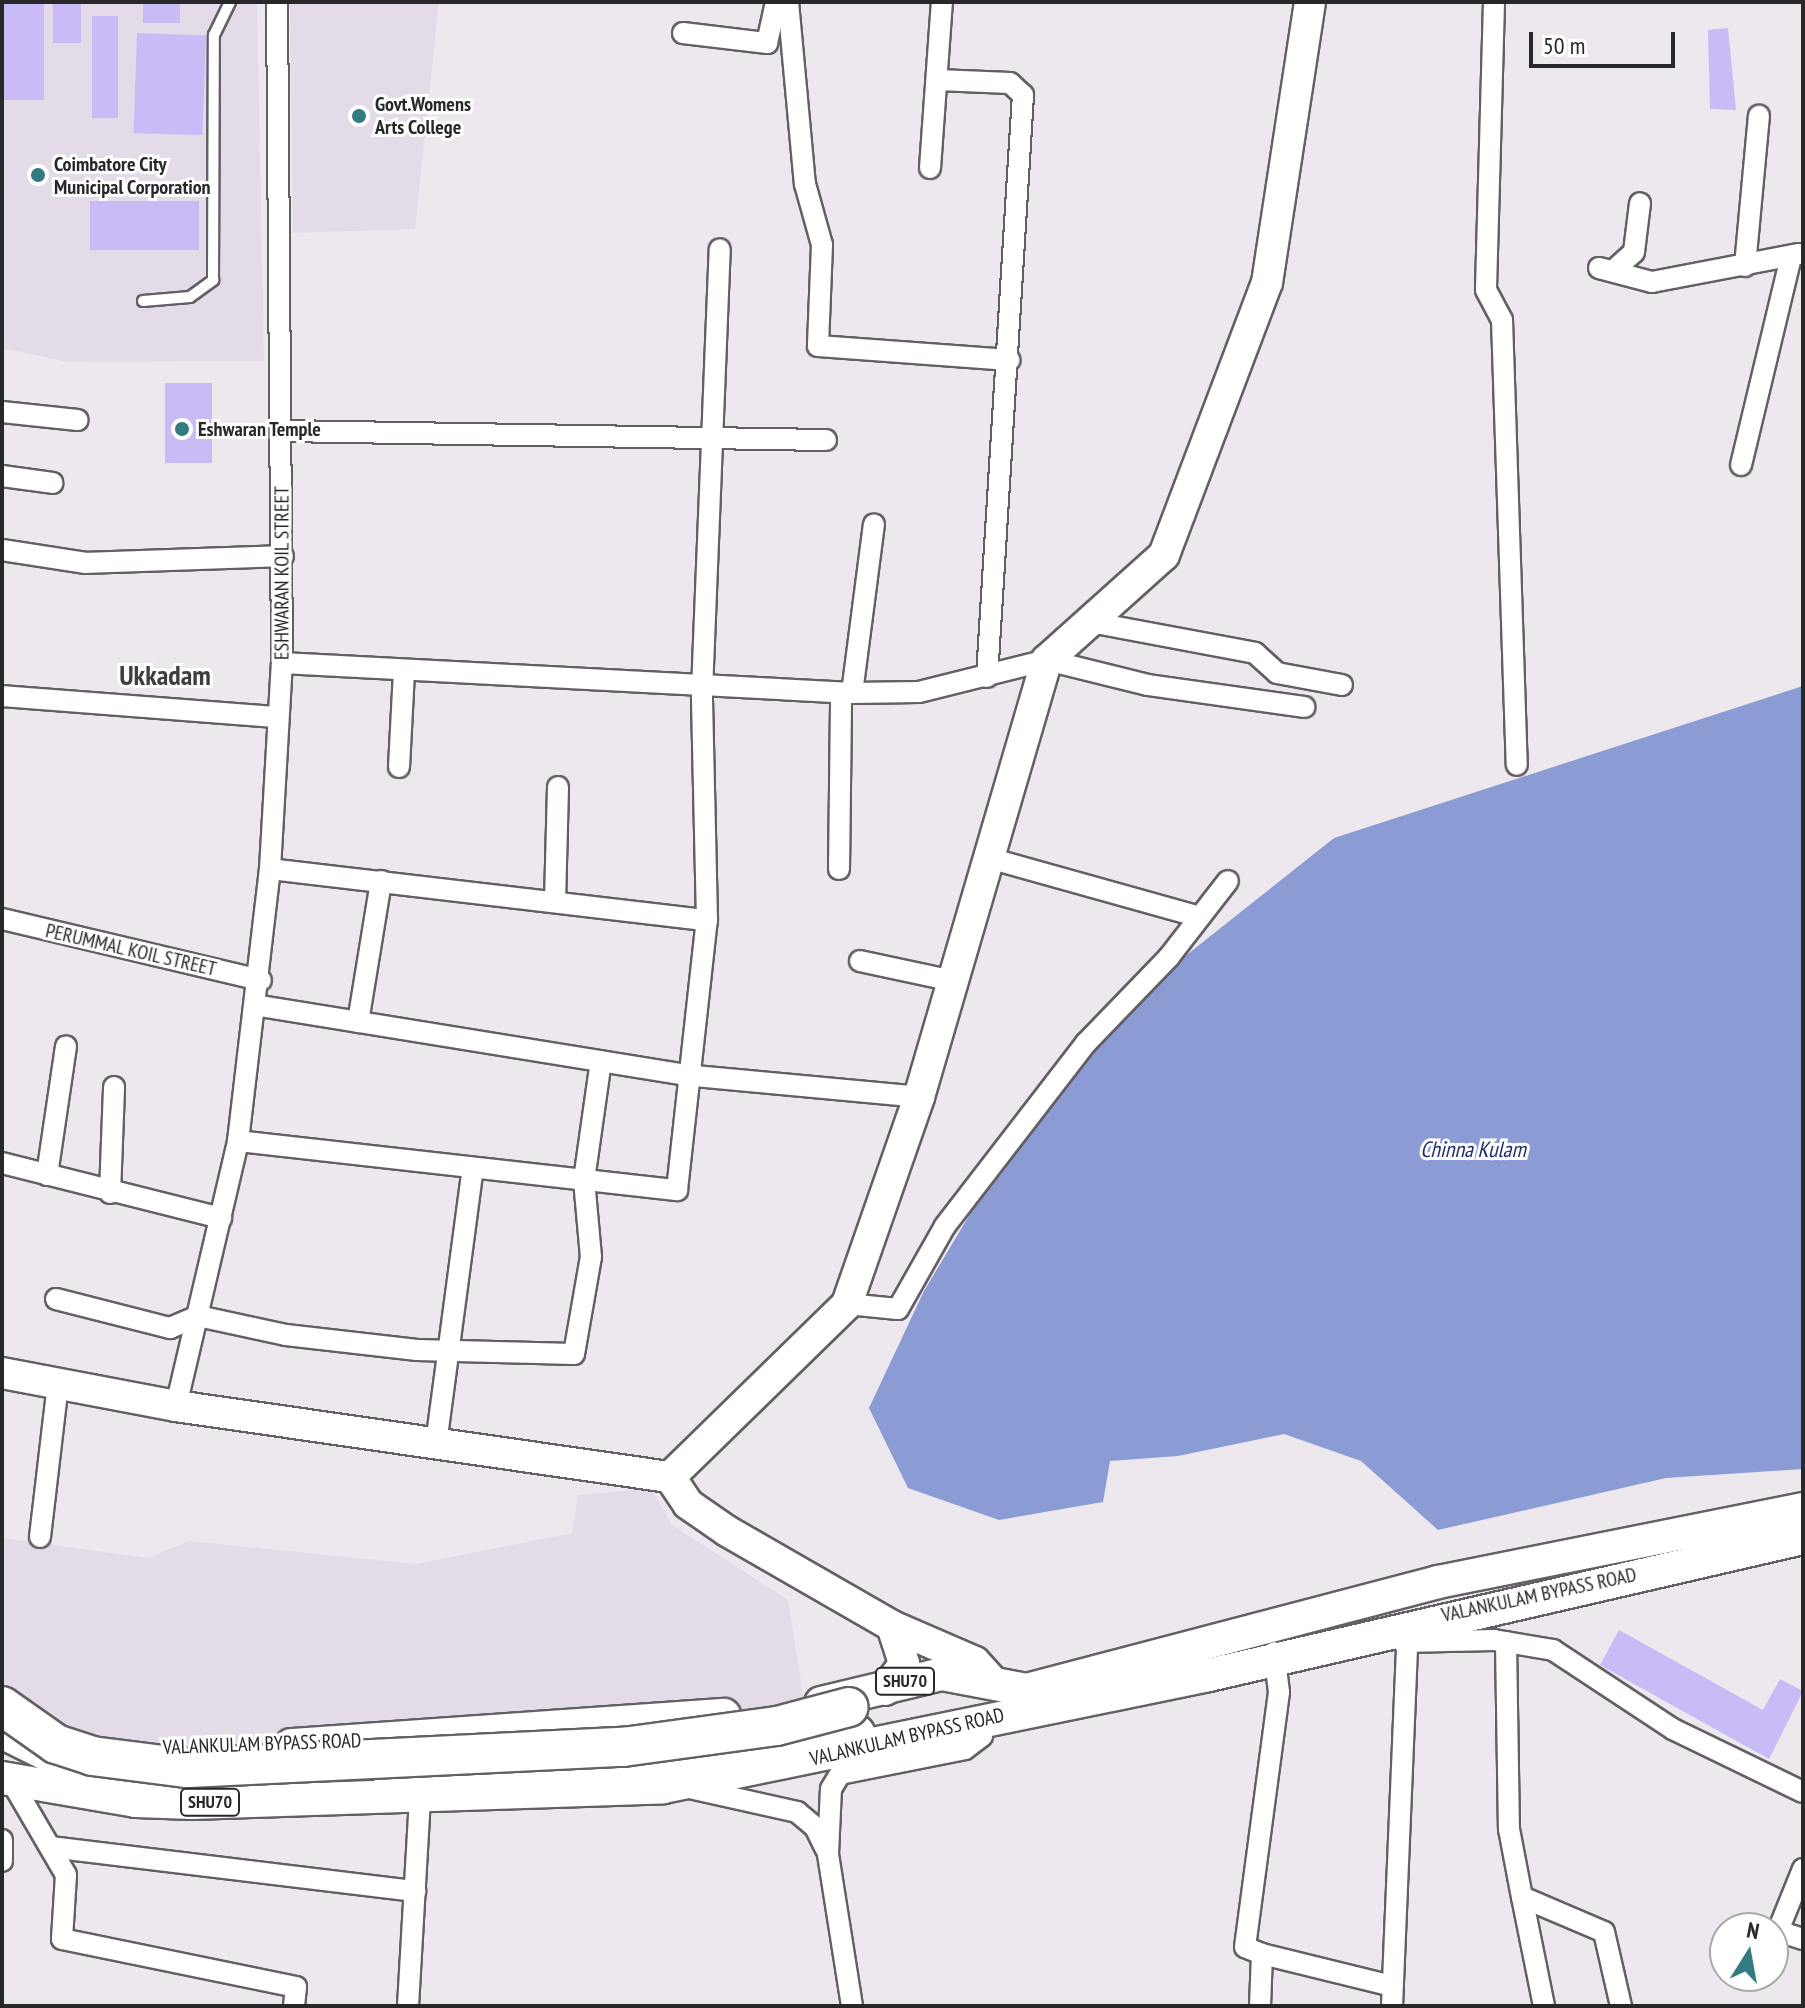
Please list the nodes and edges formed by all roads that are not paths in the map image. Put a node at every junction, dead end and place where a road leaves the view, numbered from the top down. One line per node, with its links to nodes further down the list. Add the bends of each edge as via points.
1 (230, 2): 16 (lane, via 214,35 213,280 190,297)
2 (277, 2): 20 (street, ESHWARAN KOIL STREET)
3 (776, 2): 8 (street, via 767,43)
4 (788, 2): 17 (street, via 805,184 822,245 818,346)
5 (942, 2): 9 (street)
6 (1310, 2): 29 (street, via 1267,283 1164,555)
7 (1494, 2): 40 (street, via 1486,290 1502,320)
8 (683, 33)
9 (937, 80): 11 (street); 17 (street, via 1021,86)
10 (1759, 116): 15 (street)
11 (930, 168)
12 (1640, 203): 15 (street, via 1634,252 1606,270 1652,282)
13 (720, 249): 21 (street)
14 (1797, 255): 15 (street); 23 (street)
15 (1745, 266)
16 (143, 301)
17 (1009, 360): 33 (street)
18 (2, 412): 19 (street)
19 (78, 420)
20 (283, 431): 21 (street); 28 (street, ESHWARAN KOIL STREET)
21 (707, 438): 22 (street); 35 (street)
22 (826, 440)
23 (1741, 465)
24 (2, 476): 25 (street)
25 (53, 483)
26 (874, 524): 36 (street)
27 (2, 550): 28 (street, via 86,563)
28 (283, 556): 31 (street, ESHWARAN KOIL STREET)
29 (1090, 622): 30 (street); 34 (street, via 1255,653 1277,673)
30 (1047, 660): 33 (street); 38 (street, via 1148,685); 43 (street)
31 (282, 663): 32 (street); 39 (street, ESHWARAN KOIL STREET)
32 (404, 671): 35 (street); 41 (street)
33 (987, 677): 36 (street, via 919,692)
34 (1342, 685)
35 (702, 691): 36 (street); 51 (street)
36 (847, 693): 45 (street)
37 (2, 696): 39 (street)
38 (1304, 707)
39 (278, 717): 44 (street, ESHWARAN KOIL STREET)
40 (1517, 765)
41 (399, 767)
42 (558, 787): 48 (street)
43 (989, 858): 49 (street); 54 (street)
44 (270, 869): 46 (street); 53 (street, ESHWARAN KOIL STREET)
45 (839, 869)
46 (381, 881): 48 (street); 56 (street)
47 (1228, 881): 49 (street)
48 (555, 902): 51 (street)
49 (1197, 916): 70 (street, via 1169,957 1086,1043 945,1226 898,1309)
50 (2, 919): 53 (street, PERUMMAL KOIL STREET)
51 (707, 920): 59 (street)
52 (860, 961): 54 (street)
53 (261, 980): 55 (street, ESHWARAN KOIL STREET)
54 (953, 981): 61 (street)
55 (260, 1006): 56 (street); 62 (street, ESHWARAN KOIL STREET)
56 (358, 1022): 58 (street)
57 (66, 1046): 65 (street)
58 (601, 1061): 59 (street); 66 (street)
59 (694, 1076): 61 (street); 66 (street, via 677,1190)
60 (114, 1087): 67 (street)
61 (919, 1097): 70 (street)
62 (238, 1141): 64 (street); 68 (street, ESHWARAN KOIL STREET)
63 (2, 1163): 65 (street)
64 (473, 1168): 66 (street); 72 (street)
65 (47, 1175): 67 (street)
66 (584, 1180): 72 (street, via 591,1257 574,1354)
67 (111, 1192): 68 (street)
68 (221, 1218): 71 (street, ESHWARAN KOIL STREET)
69 (56, 1299): 71 (street, via 170,1328)
70 (847, 1304): 77 (street)
71 (198, 1316): 72 (street, via 286,1335); 75 (street, ESHWARAN KOIL STREET)
72 (449, 1347): 76 (street)
73 (2, 1373): 74 (street)
74 (58, 1384): 75 (street); 79 (street)
75 (176, 1406): 76 (street)
76 (436, 1444): 77 (street)
77 (670, 1477): 80 (street, via 688,1504 727,1531)
78 (1800, 1530): 81 (main road, VALANKULAM BYPASS ROAD / SHU70); 83 (main road, VALANKULAM BYPASS ROAD / SHU70, via 1438,1582)
79 (40, 1537)
80 (892, 1626): 85 (street, via 975,1662); 87 (street, via 904,1664)
81 (1361, 1635): 82 (street, via 1376,1643); 83 (main road, VALANKULAM BYPASS ROAD / SHU70)
82 (1407, 1641): 84 (street); 103 (street)
83 (1271, 1642): 85 (main road, VALANKULAM BYPASS ROAD / SHU70); 102 (street, via 1279,1692 1245,1947)
84 (1506, 1642): 92 (street, via 1553,1650 1673,1729); 100 (street, via 1509,1829)
85 (1005, 1693): 87 (main road, VALANKULAM BYPASS ROAD / SHU70, via 942,1674); 88 (main road, VALANKULAM BYPASS ROAD / SHU70)
86 (2, 1706): 87 (highway, bridge, via 56,1744 92,1756 187,1768 623,1747)
87 (866, 1714): 88 (main road, VALANKULAM BYPASS ROAD / SHU70); 89 (highway, via 623,1767 192,1785 91,1773); 91 (main road, VALANKULAM BYPASS ROAD / SHU70)
88 (982, 1721): 96 (street, via 982,1736 965,1749 840,1774 831,1789)
89 (2, 1729)
90 (6, 1778): 93 (main road, VALANKULAM BYPASS ROAD / SHU70, via 136,1801); 95 (street)
91 (678, 1785): 93 (main road, VALANKULAM BYPASS ROAD / SHU70); 96 (street, via 797,1812 815,1827)
92 (1803, 1792)
93 (420, 1797): 99 (street)
94 (2, 1840): 97 (street)
95 (50, 1847): 99 (street); 104 (street, via 66,1875 62,1939 296,1987)
96 (828, 1854): 106 (street)
97 (2, 1861)
98 (1803, 1869): 101 (street, via 1778,1931)
99 (415, 1891): 105 (street)
100 (1522, 1897): 108 (street); 109 (street, via 1604,1932)
101 (1803, 1939)
102 (1262, 1954): 103 (street); 107 (street)
103 (1392, 1996)
104 (294, 2006)
105 (408, 2006)
106 (852, 2006)
107 (1260, 2006)
108 (1544, 2006)
109 (1621, 2006)

